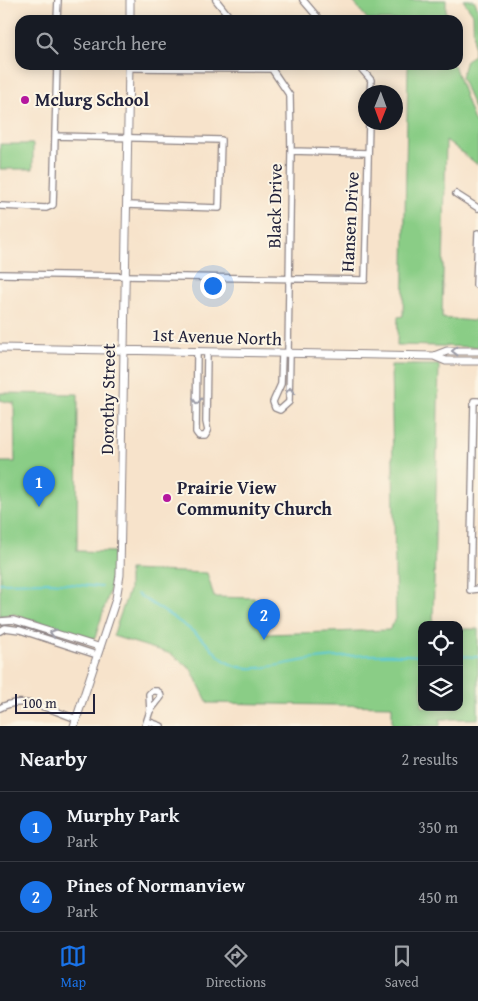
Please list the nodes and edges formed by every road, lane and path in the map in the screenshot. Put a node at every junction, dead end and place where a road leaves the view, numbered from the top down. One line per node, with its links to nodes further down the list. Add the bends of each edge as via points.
1 (58, 0): 5 (street)
2 (130, 0): 6 (street)
3 (216, 0): 7 (street)
4 (303, 0): 8 (street)
5 (57, 15)
6 (130, 15)
7 (228, 15)
8 (316, 15)
9 (57, 70): 15 (street)
10 (129, 70): 16 (street, Dorothy Street)
11 (273, 70): 17 (street, Black Drive, via 290,96)
12 (362, 70): 13 (street)
13 (370, 85)
14 (369, 130): 18 (street, Hansen Drive)
15 (55, 136): 16 (street); 21 (street, via 53,205 46,208)
16 (128, 137): 20 (street, Dorothy Street); 20 (street, via 221,140 219,208)
17 (292, 151): 18 (street); 26 (street, Black Drive)
18 (368, 153): 26 (street, Hansen Drive, via 365,280)
19 (456, 194): 22 (street)
20 (127, 205): 25 (street, Dorothy Street)
21 (0, 206)
22 (478, 208)
23 (478, 233): 27 (street)
24 (0, 274): 25 (street)
25 (125, 277): 26 (street); 29 (street, Dorothy Street)
26 (290, 278): 33 (street, Black Drive)
27 (478, 286)
28 (0, 348): 29 (street, 1st Avenue North)
29 (124, 350): 31 (street, 1st Avenue North); 41 (street, Dorothy Street, via 120,575 116,599)
30 (478, 351): 34 (street, one-way to 34, via 447,351)
31 (198, 353): 32 (street, 1st Avenue North); 32 (street, one-way to 32, via 196,432 199,436 208,432)
32 (207, 353): 33 (street, 1st Avenue North)
33 (287, 354): 33 (street, one-way to 33, via 281,384 273,402 280,410 290,402); 34 (street, 1st Avenue North)
34 (434, 356): 35 (street, via 446,361)
35 (478, 361)
36 (478, 401): 37 (street, via 474,401)
37 (475, 513): 38 (street, via 470,590)
38 (478, 589)
39 (0, 621): 41 (street, one-way to 39, via 13,620)
40 (0, 630): 42 (street, via 20,630)
41 (100, 647): 42 (street, Dorothy Street)
42 (97, 655): 45 (street, Dorothy Street)
43 (0, 708): 45 (street, via 8,703 25,702)
44 (150, 711): 46 (street)
45 (76, 722)
46 (146, 724): 47 (street)
47 (161, 726)

